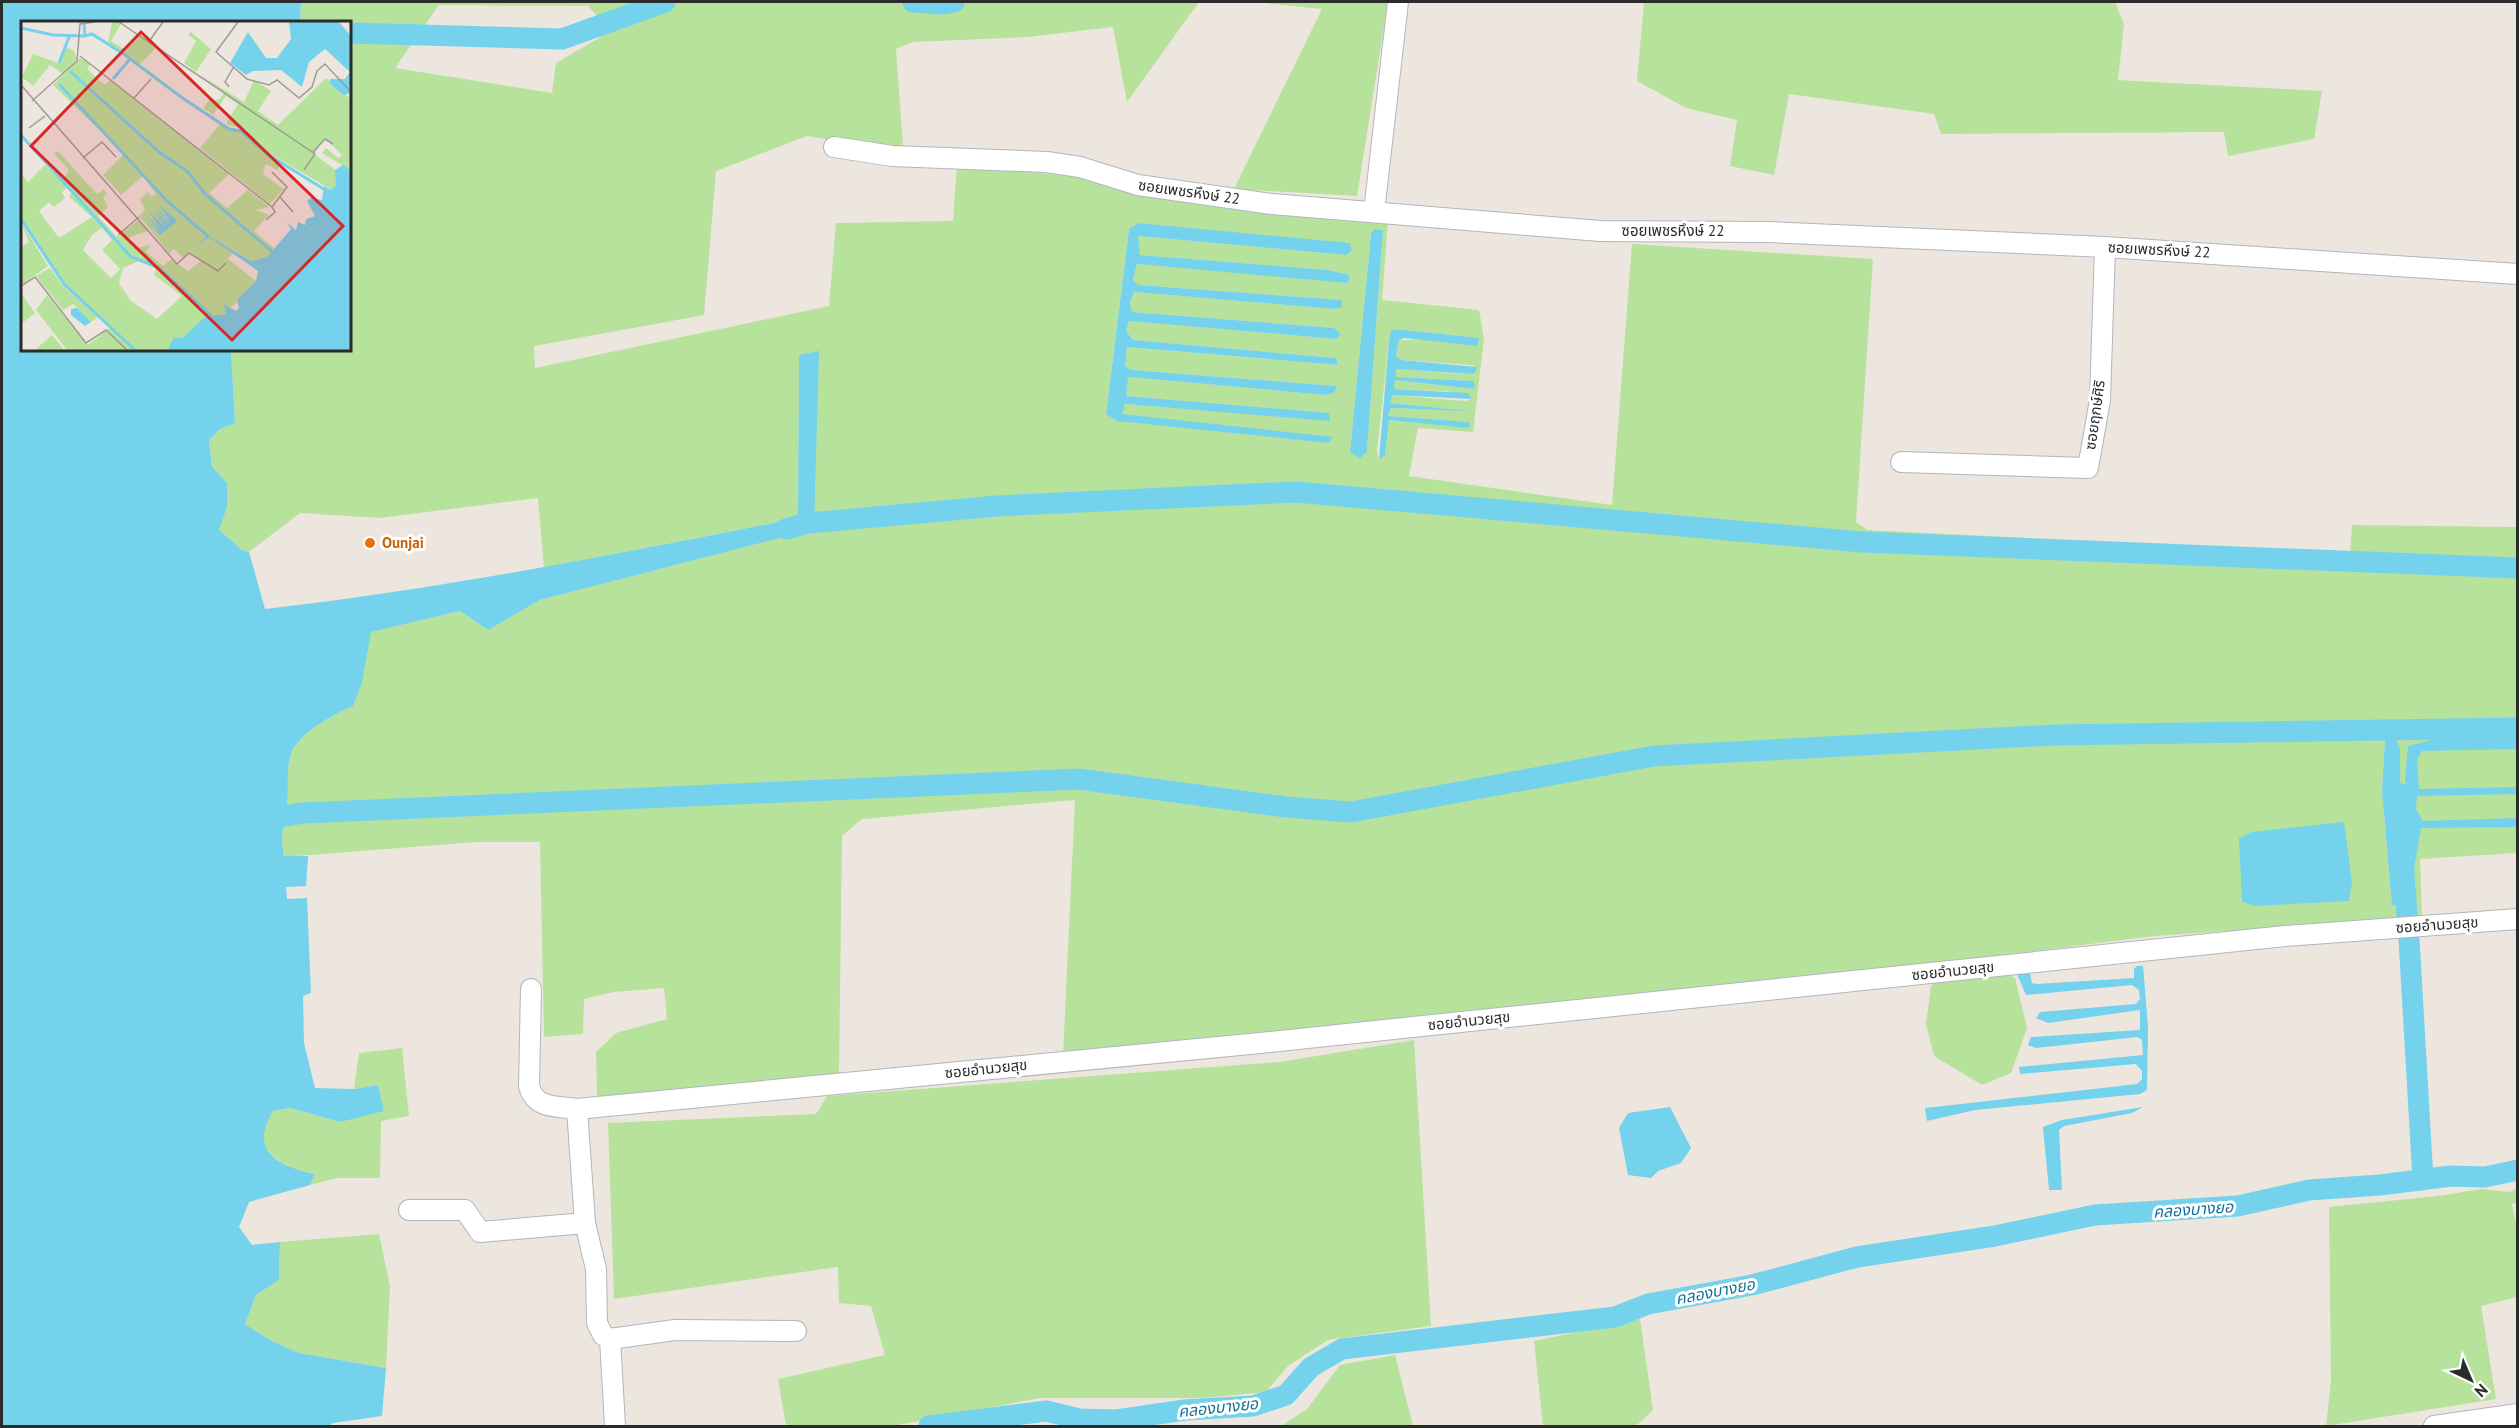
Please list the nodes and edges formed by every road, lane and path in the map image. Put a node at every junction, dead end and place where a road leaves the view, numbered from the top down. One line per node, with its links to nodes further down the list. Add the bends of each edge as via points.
1 (1398, 2): 3 (street)
2 (834, 147): 3 (street, ซอยเพชรหึงษ์ 22, via 892,156 1047,162 1080,167 1138,185 1272,204)
3 (1374, 212): 4 (street, ซอยเพชรหึงษ์ 22, via 1600,231 1769,232)
4 (2105, 247): 5 (street, ซอยเพชรหึงษ์ 22); 6 (street, ซอยฤกษ์ศิริ, via 2100,400 2088,468)
5 (2517, 274)
6 (1900, 462)
7 (2517, 919): 9 (street, ซอยอำนวยสุข, via 2285,936 1272,1042)
8 (531, 989): 9 (street, ซอยอำนวยสุข, via 532,1097 539,1104)
9 (577, 1109): 11 (street)
10 (409, 1210): 11 (street, via 465,1210 480,1232)
11 (585, 1223): 13 (street, via 596,1269 597,1323)
12 (796, 1331): 13 (street, via 675,1330)
13 (610, 1339): 15 (street)
14 (2517, 1414): 16 (street)
15 (615, 1426)
16 (2434, 1426)

